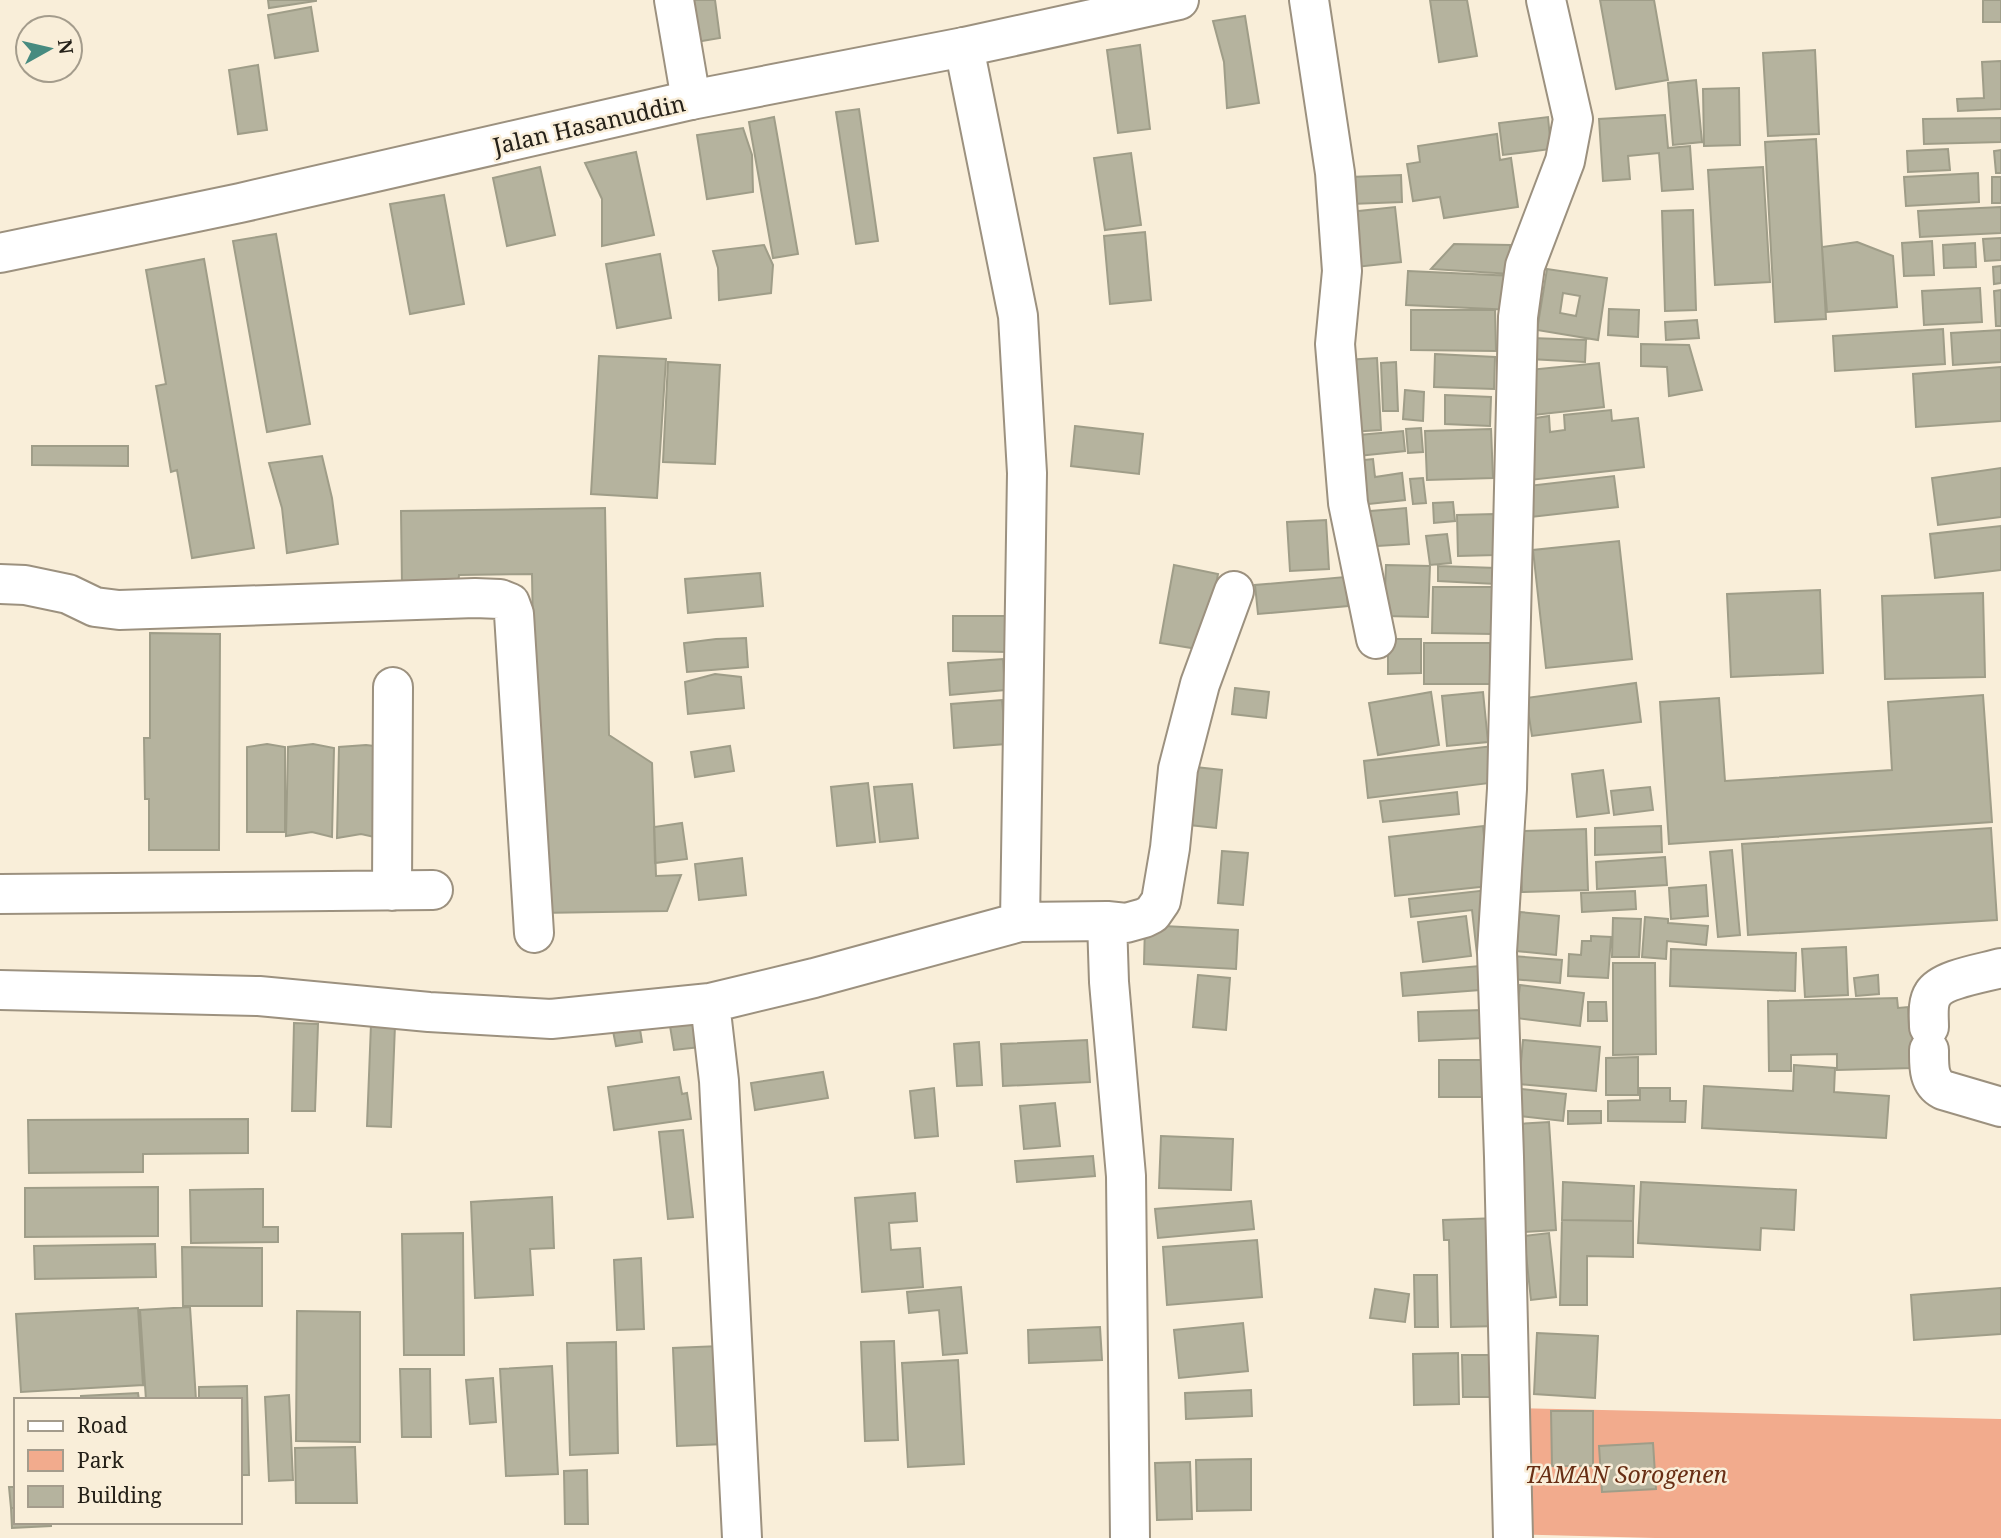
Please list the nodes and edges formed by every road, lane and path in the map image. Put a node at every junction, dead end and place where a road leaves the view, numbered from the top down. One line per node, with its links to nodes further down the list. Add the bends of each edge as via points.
1 (674, 0): 6 (street)
2 (1179, 0): 5 (street, Jalan Hasanuddin)
3 (1309, 0): 10 (street, via 1335,173 1342,271 1335,344 1348,503)
4 (1546, 0): 24 (street, via 1573,119 1565,161 1525,266 1518,317 1507,789 1497,952)
5 (964, 47): 6 (street, Jalan Hasanuddin); 16 (street, via 1018,316 1027,473)
6 (691, 100): 7 (street, Jalan Hasanuddin)
7 (0, 253)
8 (0, 584): 17 (street, via 68,594 95,607 119,610 475,598 510,603)
9 (1234, 591): 15 (street, via 1200,684 1178,769 1161,901 1144,918 1126,923)
10 (1376, 639)
11 (393, 687): 13 (street)
12 (433, 890): 13 (street)
13 (392, 891): 14 (street)
14 (0, 894)
15 (1107, 921): 16 (street); 23 (street, via 1126,1176)
16 (1020, 922): 20 (street)
17 (534, 933)
18 (2001, 968): 21 (street, via 1942,985 1932,994 1929,1006 1934,1086)
19 (0, 990): 20 (street, via 260,996 551,1019)
20 (710, 1003): 22 (street, via 719,1081)
21 (2001, 1107)
22 (742, 1538)
23 (1130, 1538)
24 (1513, 1538)

